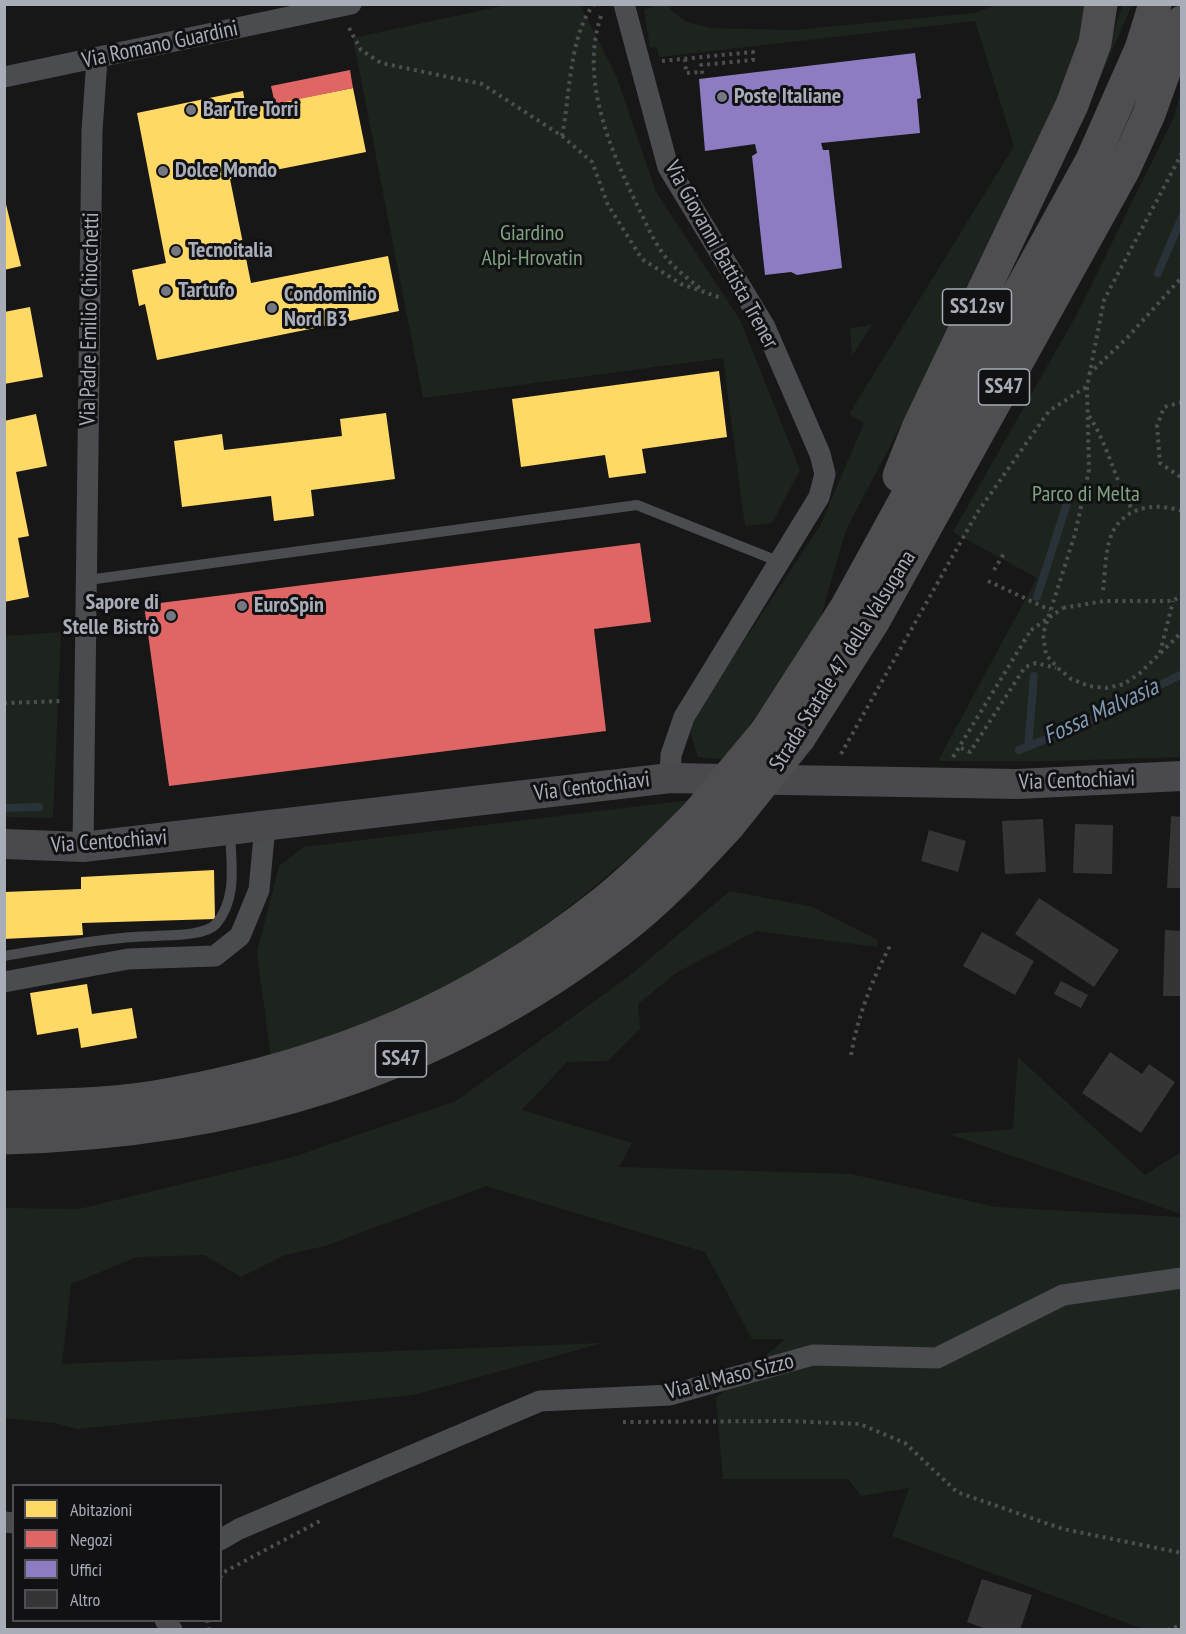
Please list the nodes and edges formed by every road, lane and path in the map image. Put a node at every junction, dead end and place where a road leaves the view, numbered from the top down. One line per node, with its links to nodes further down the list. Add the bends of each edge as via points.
1 (351, 4): 11 (street, Via Romano Guardini)
2 (594, 4): 17 (path, via 584,17 577,41)
3 (624, 4): 13 (street, Via Giovanni Battista Trener)
4 (1101, 4): 10 (highway, SS12sv)
5 (1110, 4): 10 (highway, SS12sv)
6 (1155, 4): 35 (highway, Strada Statale 47 della Valsugana / SS47, via 1141,49 1092,160)
7 (602, 16): 17 (path, via 593,55 605,129 655,240 668,260 707,294 681,284 642,259 608,205 592,162)
8 (1182, 22): 56 (highway, Strada Statale 47 della Valsugana / SS47, bridge, via 1124,170 873,622 799,738 729,825 678,880 619,932 518,1002 432,1046 347,1081 255,1109 176,1125)
9 (349, 28): 17 (path, via 361,50 381,63 482,84)
10 (1095, 43): 35 (highway, SS12sv, via 1067,116 918,428)
11 (97, 59): 15 (street, Via Romano Guardini); 30 (street, Via Padre Emilio Chiocchetti, via 92,131)
12 (685, 59): 13 (path); 14 (path, via 686,73); 14 (path, via 753,52 753,60 702,65)
13 (639, 64): 28 (street, Via Giovanni Battista Trener, via 668,167 765,327 820,454 824,486)
14 (702, 72): 16 (path)
15 (4, 77)
16 (703, 79)
17 (562, 136)
18 (1182, 153): 20 (path, via 1104,300)
19 (1182, 277): 20 (path)
20 (1089, 375): 21 (path)
21 (1087, 387): 23 (path); 43 (path, via 1049,411 977,513 844,752)
22 (1182, 402): 24 (path, via 1164,407 1157,426 1160,463)
23 (1089, 415): 25 (path, via 1113,461 1119,488); 36 (path, via 1089,470 1075,534)
24 (1182, 477)
25 (1133, 511): 26 (path, via 1166,506); 32 (path, via 1115,527 1109,542)
26 (1182, 511)
27 (1005, 552): 29 (path)
28 (780, 562): 30 (lane, via 637,505); 46 (street, Via Giovanni Battista Trener, via 684,717 671,755)
29 (994, 570)
30 (88, 580): 40 (street, Via Padre Emilio Chiocchetti)
31 (988, 581): 36 (path)
32 (1103, 590)
33 (1182, 594): 34 (path)
34 (1173, 601): 38 (path); 42 (path, bridge, via 1105,601 1063,608 1031,630)
35 (846, 608): 55 (highway, Strada Statale 47 della Valsugana / SS47, bridge, via 766,732 696,816 604,902 508,971 426,1016 342,1052 258,1075 171,1095 91,1104)
36 (1050, 610): 39 (path, via 1043,634 1046,655)
37 (1182, 632): 38 (path)
38 (1160, 653): 39 (path, via 1124,684 1106,688 1071,680)
39 (1058, 668): 42 (path, via 1036,663 1025,667 970,752)
40 (85, 700): 41 (path); 50 (street, Via Padre Emilio Chiocchetti)
41 (4, 703)
42 (961, 747): 44 (path)
43 (834, 761)
44 (948, 764)
45 (1182, 776): 46 (street, Via Centochiavi, via 1017,784)
46 (670, 778): 47 (street, Via Centochiavi)
47 (265, 826): 48 (street, Via Centochiavi); 53 (street, via 259,890 240,936 215,956 128,959)
48 (230, 831): 50 (street, Via Centochiavi); 52 (lane, via 232,882 227,906 214,926 185,935 135,936)
49 (4, 844): 50 (street, Via Centochiavi)
50 (83, 847)
51 (891, 944): 54 (path, via 872,981)
52 (4, 956)
53 (4, 982)
54 (851, 1055)
55 (4, 1107)
56 (4, 1138)
57 (1182, 1278): 60 (street, Via al Maso Sizzo, via 1063,1295 937,1358 813,1355 670,1395 540,1401)
58 (619, 1422): 61 (path, via 860,1424 905,1443 957,1492 1063,1529)
59 (329, 1516): 62 (path)
60 (222, 1539)
61 (1182, 1552)
62 (222, 1575)
63 (1182, 1625): 64 (path)
64 (1167, 1629)

